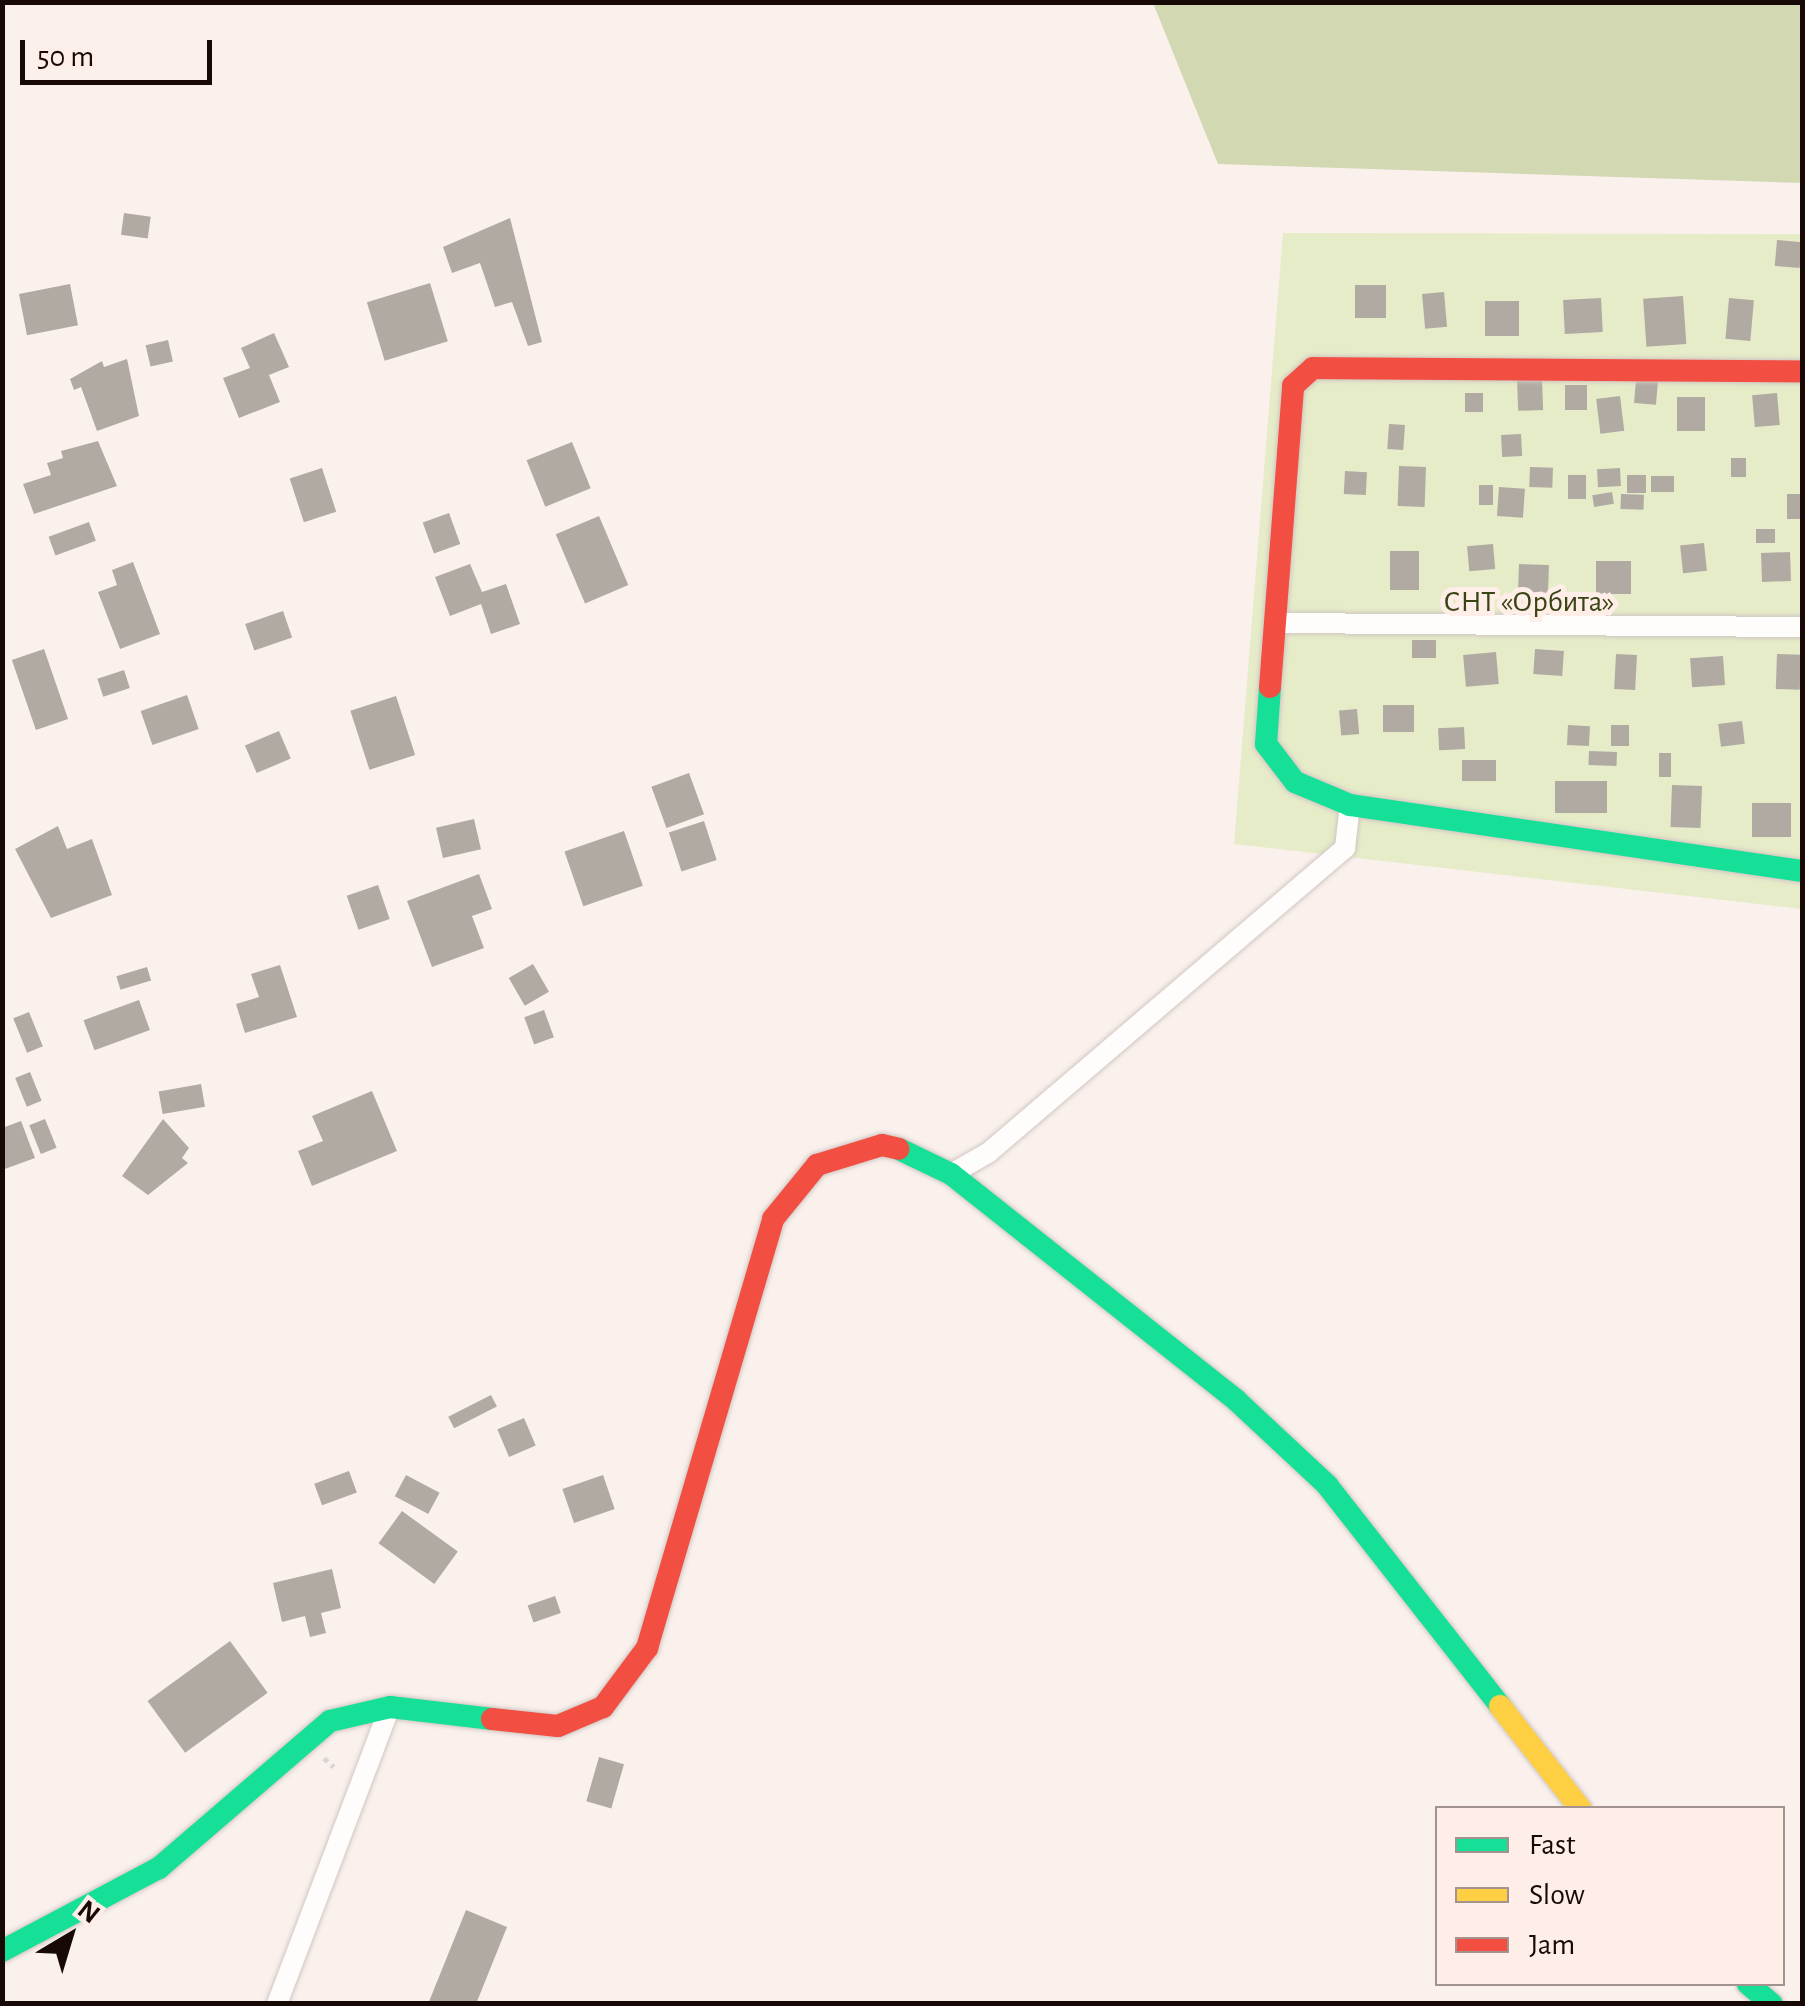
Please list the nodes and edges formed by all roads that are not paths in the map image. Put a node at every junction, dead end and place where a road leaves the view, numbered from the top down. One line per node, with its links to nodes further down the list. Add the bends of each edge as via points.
1 (1802, 371): 2 (street, via 1313,368 1293,386)
2 (1280, 623): 3 (street); 4 (street, via 1266,744 1295,782)
3 (1802, 627)
4 (1350, 805): 5 (street); 6 (street, via 1346,848 988,1153)
5 (1802, 871)
6 (951, 1174): 7 (street, via 906,1148 852,1148 817,1164 773,1219 647,1648 622,1689 603,1707 558,1726); 8 (street, via 1236,1400 1327,1485)
7 (390, 1707): 9 (street, via 330,1721 159,1868); 11 (street)
8 (1578, 1806)
9 (2, 1952)
10 (1750, 1986): 12 (street)
11 (278, 2004)
12 (1772, 2004)

